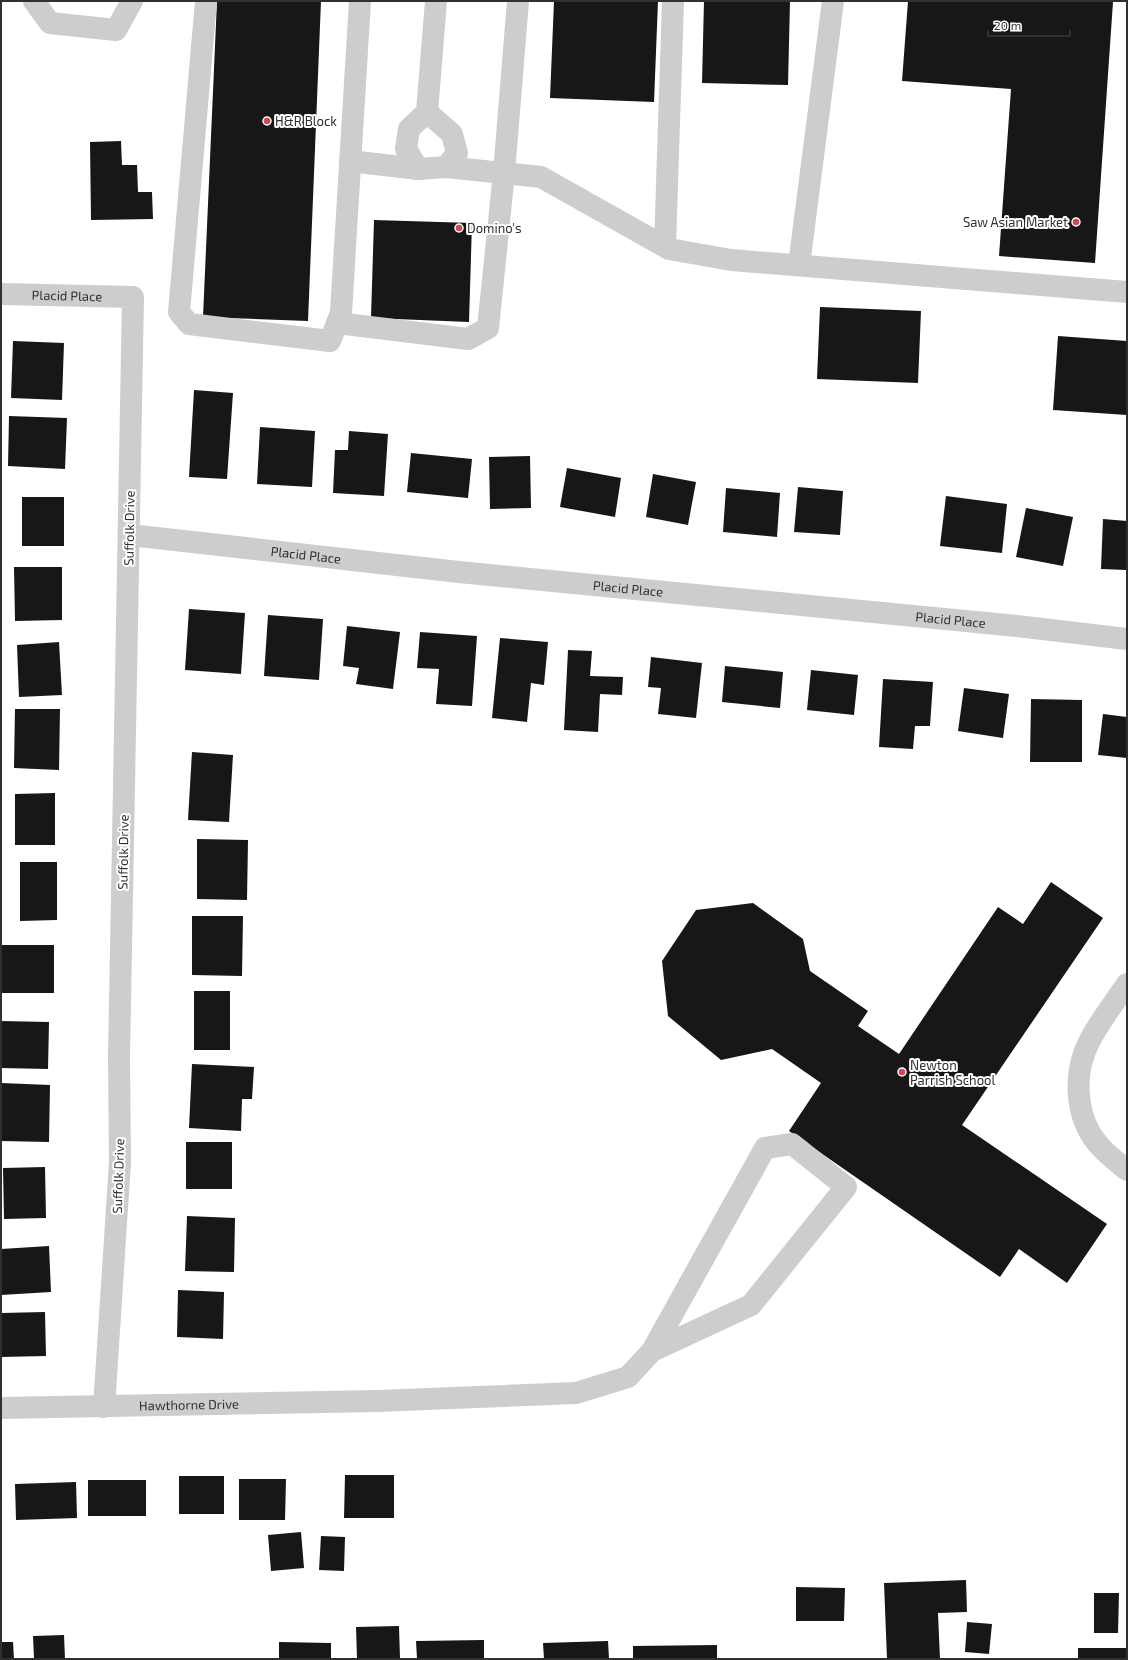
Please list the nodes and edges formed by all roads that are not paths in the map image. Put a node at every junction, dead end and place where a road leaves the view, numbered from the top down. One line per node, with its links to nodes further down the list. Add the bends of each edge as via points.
1 (34, 1): 2 (street, via 50,23 116,30)
2 (132, 1)
3 (206, 1): 19 (street, via 179,312 189,324 330,341)
4 (360, 1): 10 (street)
5 (436, 1): 9 (street)
6 (518, 1): 13 (street)
7 (673, 1): 14 (street)
8 (833, 1): 15 (street)
9 (427, 112): 11 (street, via 452,134 457,153); 12 (street, via 409,129 406,149)
10 (350, 161): 12 (street); 19 (street, via 341,313)
11 (446, 167): 12 (street); 13 (street)
12 (418, 169)
13 (504, 174): 14 (street, via 540,177); 19 (street, via 488,328 468,338)
14 (665, 246): 15 (street, via 669,249 731,260)
15 (799, 265): 16 (street)
16 (1127, 292)
17 (1, 294): 18 (street, Placid Place)
18 (133, 297): 20 (street, Suffolk Drive)
19 (337, 323)
20 (130, 535): 21 (street, Placid Place, via 459,572); 25 (street, Suffolk Drive, via 119,1058 120,1162)
21 (1127, 639)
22 (1127, 984): 23 (street, via 1086,1049 1078,1080 1083,1117 1090,1133 1108,1155)
23 (1127, 1170)
24 (652, 1351): 24 (street, via 751,1305 846,1187 792,1144 766,1148); 25 (street, Hawthorne Drive, via 628,1376 576,1393 378,1401)
25 (104, 1407): 26 (street, Hawthorne Drive)
26 (1, 1408)

